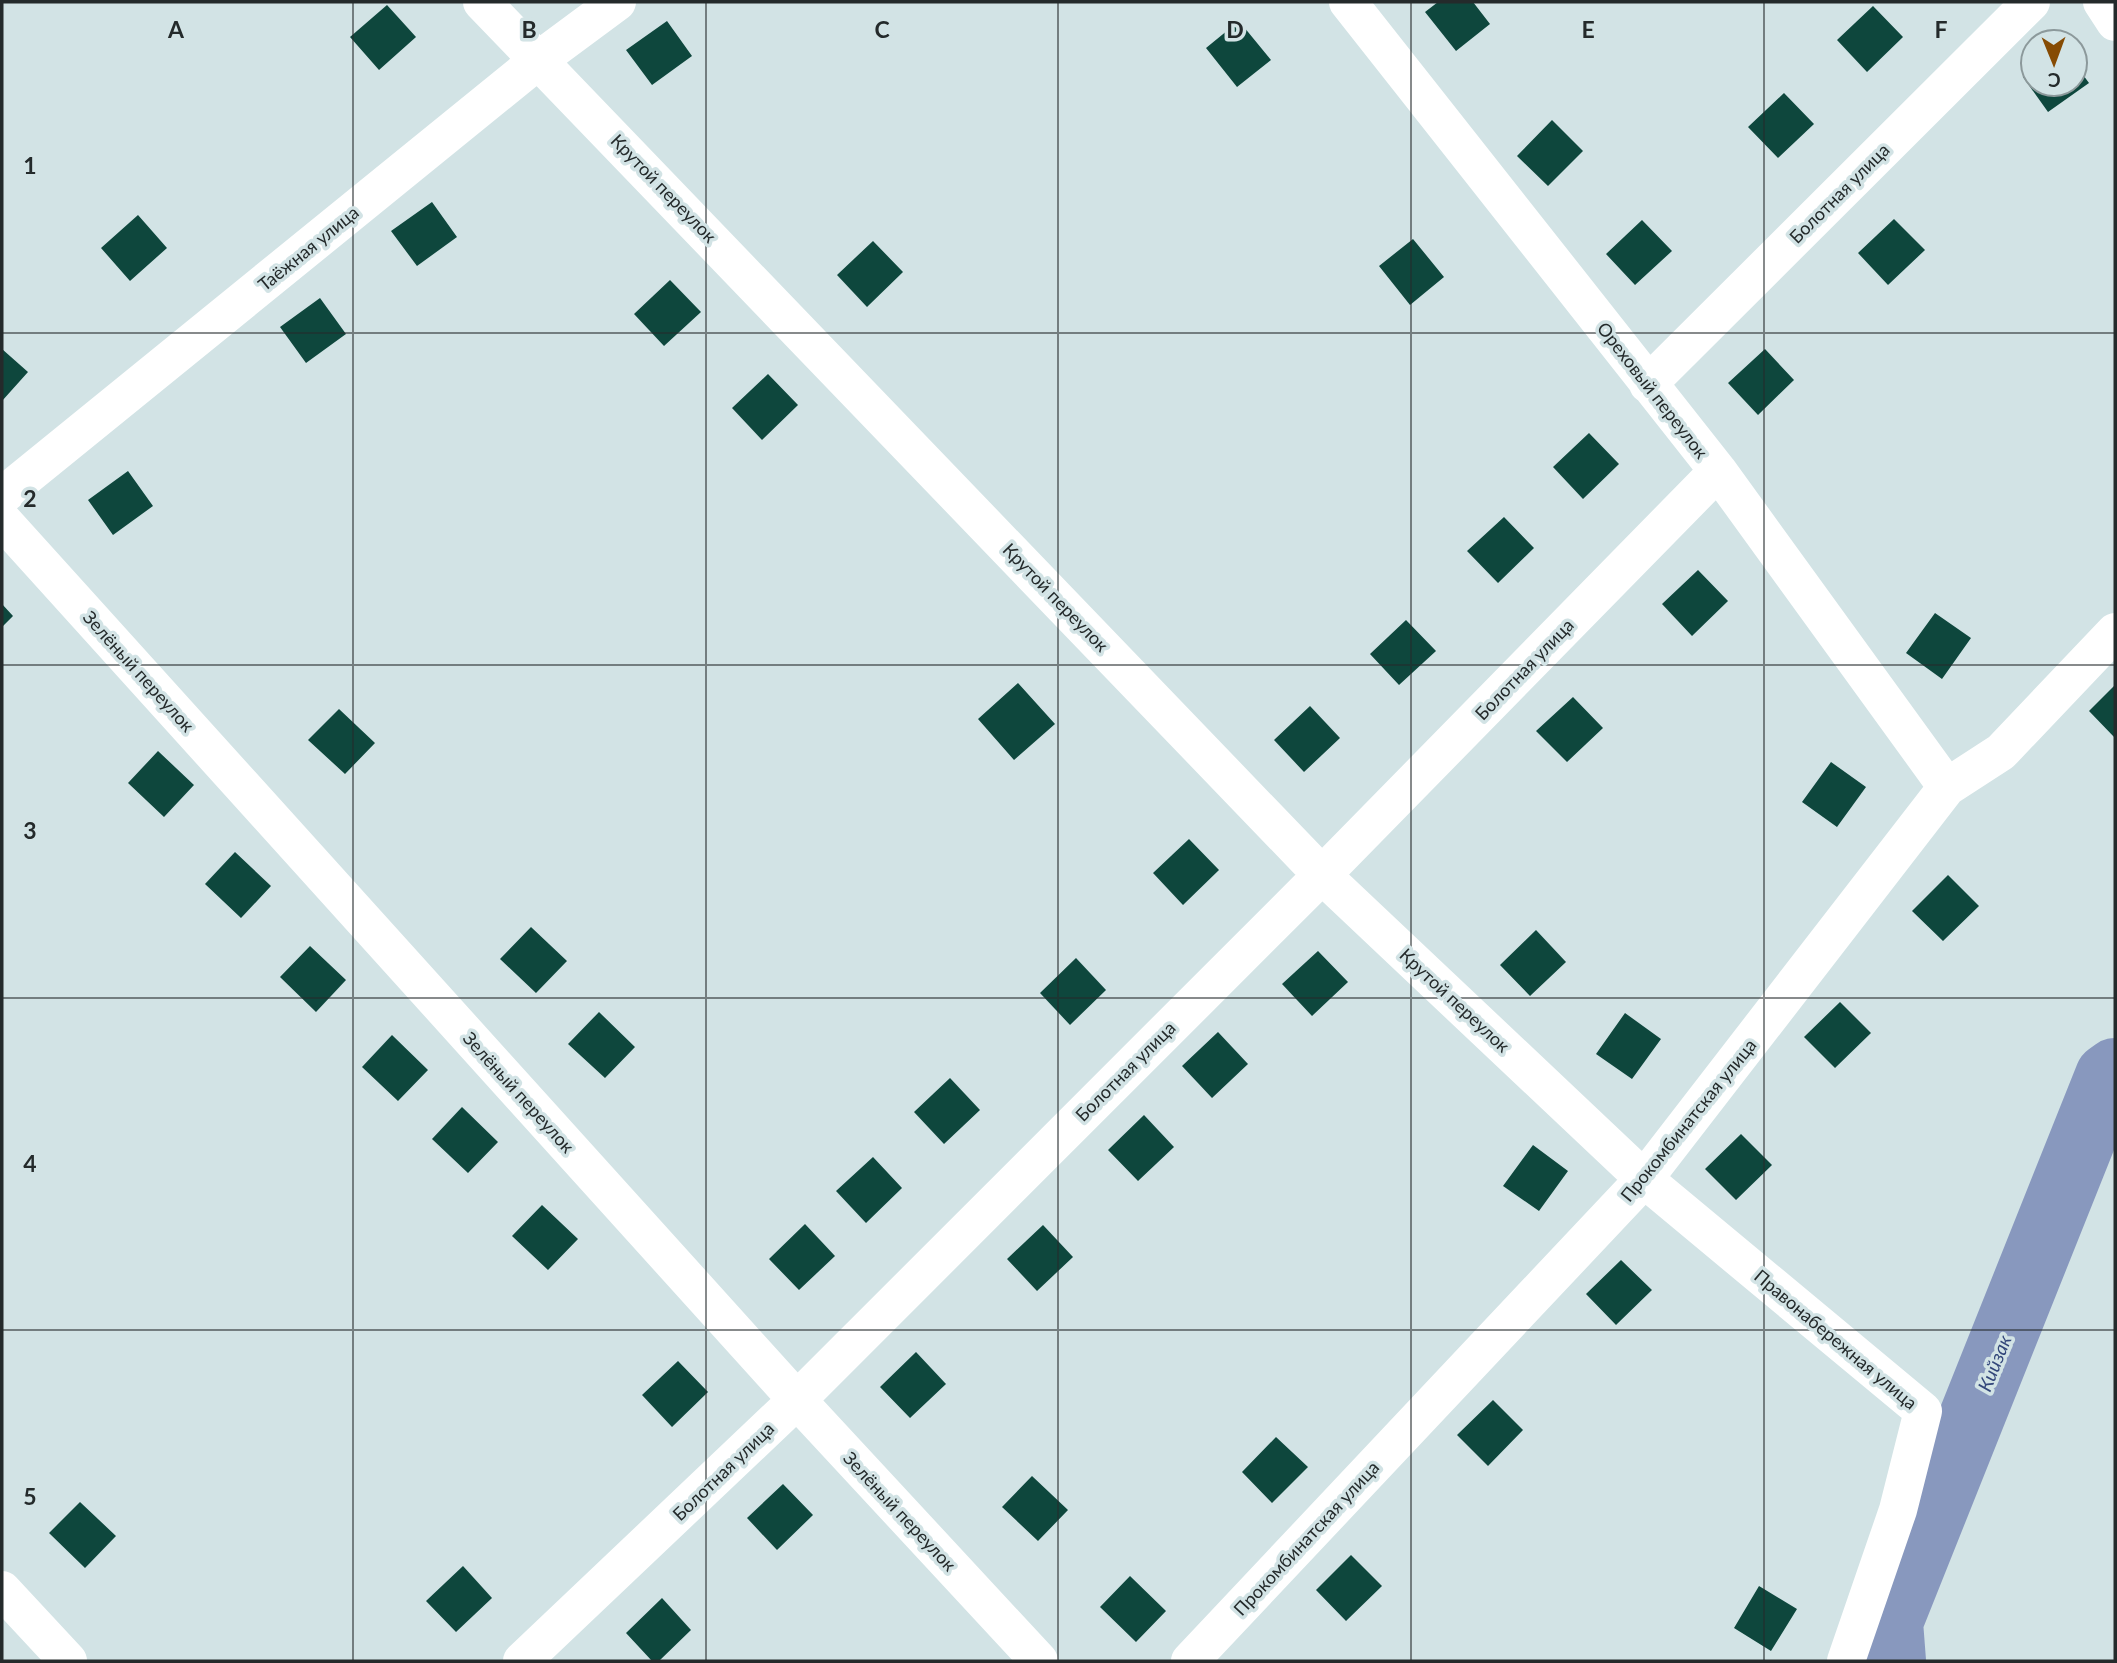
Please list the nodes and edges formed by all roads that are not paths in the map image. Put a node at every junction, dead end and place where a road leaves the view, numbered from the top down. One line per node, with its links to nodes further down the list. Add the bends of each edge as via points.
1 (482, 2): 7 (street, Крутой переулок)
2 (617, 2): 7 (street, Таёжная улица)
3 (1348, 2): 8 (street, Ореховый переулок)
4 (2031, 2): 8 (street, Болотная улица)
5 (2102, 2): 6 (street)
6 (2115, 22)
7 (540, 60): 10 (street, Таёжная улица); 14 (street, Крутой переулок)
8 (1648, 384): 9 (street, Ореховый переулок)
9 (1718, 471): 13 (street, Ореховый переулок); 14 (street, Болотная улица)
10 (2, 496)
11 (2, 520): 16 (street, Зелёный переулок)
12 (2115, 632): 13 (street, Прокомбинатская улица, via 2001,752)
13 (1947, 787): 15 (street, Прокомбинатская улица)
14 (1322, 875): 15 (street, Крутой переулок); 16 (street, Болотная улица)
15 (1644, 1179): 21 (street, Прокомбинатская улица); 22 (street, Правонабережная улица, via 1923,1411 1898,1510)
16 (797, 1400): 19 (street, Болотная улица); 20 (street, Зелёный переулок)
17 (2, 1590): 18 (street)
18 (68, 1661)
19 (522, 1661)
20 (1039, 1661)
21 (1190, 1661)
22 (1846, 1661)

